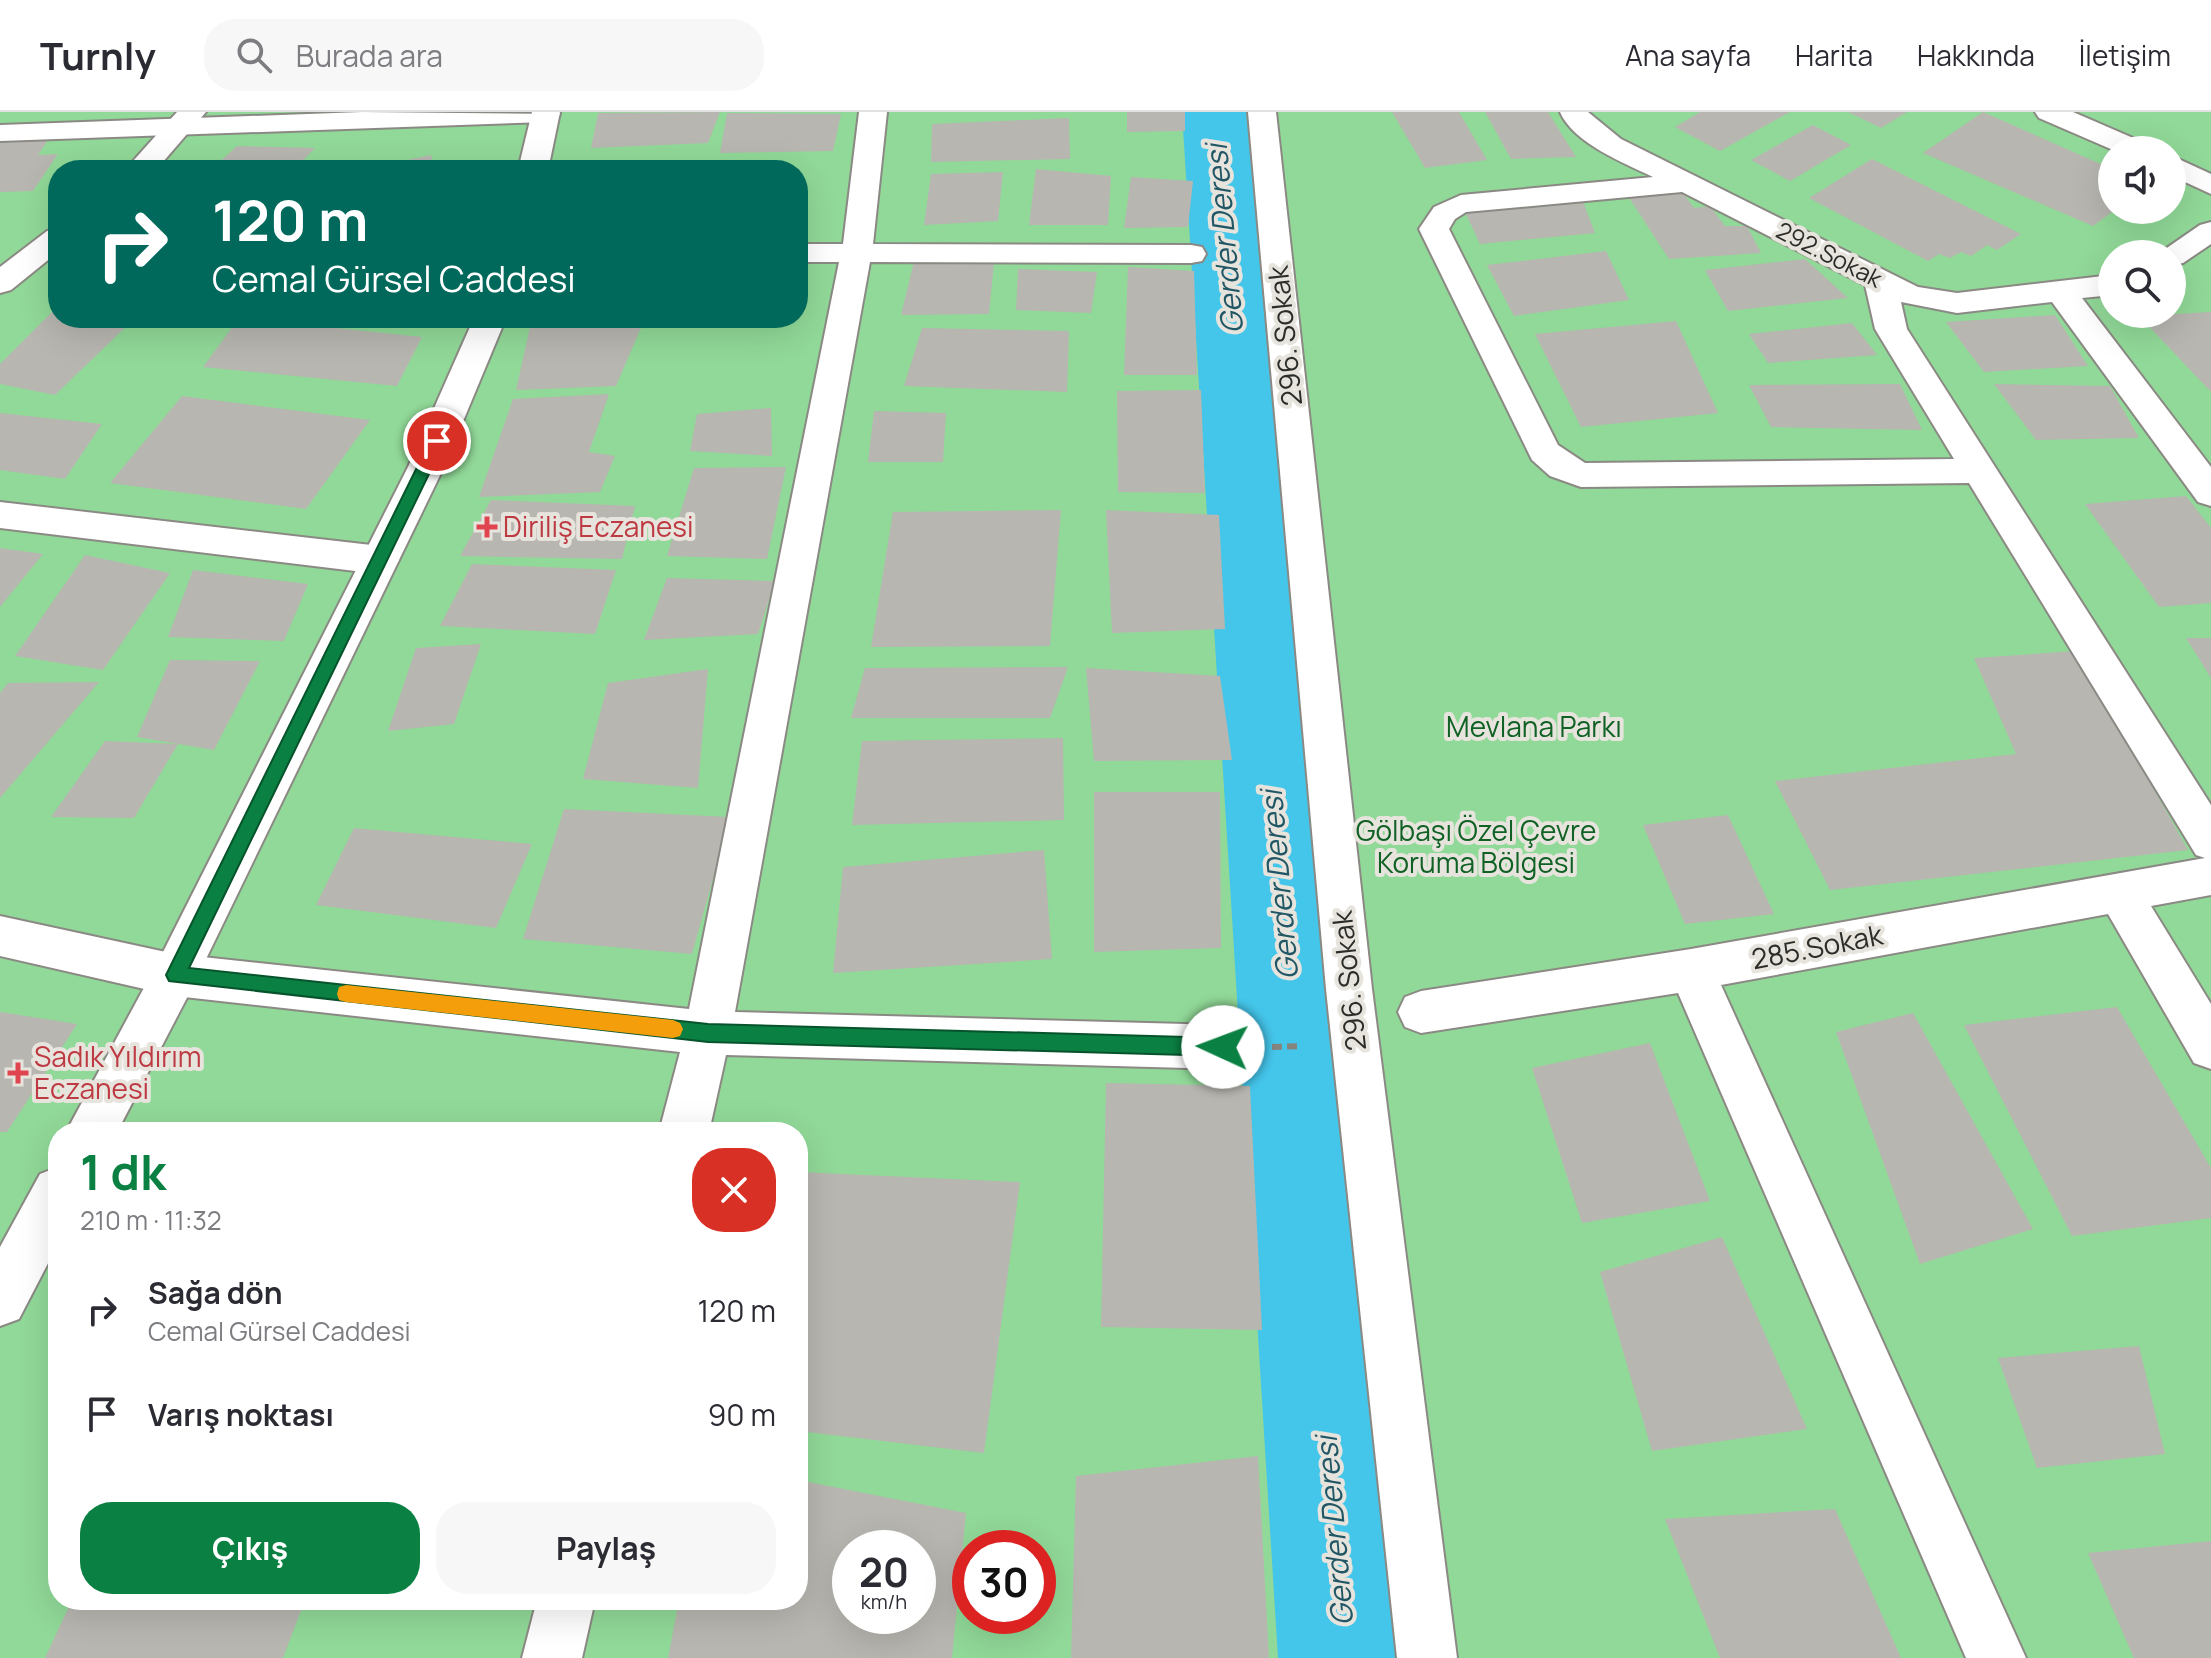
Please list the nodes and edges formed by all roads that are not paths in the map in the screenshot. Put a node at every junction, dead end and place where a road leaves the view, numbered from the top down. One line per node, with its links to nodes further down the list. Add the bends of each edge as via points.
1 (873, 112): 18 (street)
2 (1262, 112): 45 (street, 296. Sokak, via 1349,989)
3 (1574, 112): 12 (street, 292.Sokak, via 1611,145)
4 (2049, 112): 8 (street)
5 (546, 113): 6 (street); 10 (street)
6 (188, 119): 7 (street); 9 (street)
7 (0, 133)
8 (2105, 136)
9 (149, 160)
10 (535, 160)
11 (2186, 172): 13 (street)
12 (1687, 183): 20 (street, 292.Sokak); 25 (street, via 1461,204 1439,219 1434,229 1544,452 1581,475)
13 (2211, 185)
14 (2211, 231): 16 (street)
15 (48, 245): 21 (street)
16 (2186, 247)
17 (808, 253): 18 (street)
18 (856, 254): 19 (street); 36 (street)
19 (1191, 254)
20 (1880, 281): 23 (street, 292.Sokak, via 1910,295 1957,303); 25 (street, via 1891,329)
21 (0, 283)
22 (2098, 287): 23 (street, 292.Sokak)
23 (2060, 291): 26 (street)
24 (486, 328): 28 (street)
25 (1980, 471): 29 (street)
26 (2211, 493)
27 (0, 515): 28 (street)
28 (380, 560): 34 (street)
29 (2211, 842)
30 (2211, 876): 31 (street, 285.Sokak)
31 (2118, 891): 33 (street, 285.Sokak); 38 (street)
32 (0, 936): 34 (street)
33 (1691, 970): 35 (street, 285.Sokak); 46 (street)
34 (175, 975): 36 (street); 39 (street)
35 (1421, 1012)
36 (708, 1033): 37 (street); 40 (street)
37 (1243, 1047)
38 (2211, 1047)
39 (96, 1122)
40 (686, 1122)
41 (48, 1211): 42 (street)
42 (0, 1300)
43 (564, 1610): 44 (street)
44 (552, 1658)
45 (1427, 1658)
46 (1996, 1658)

